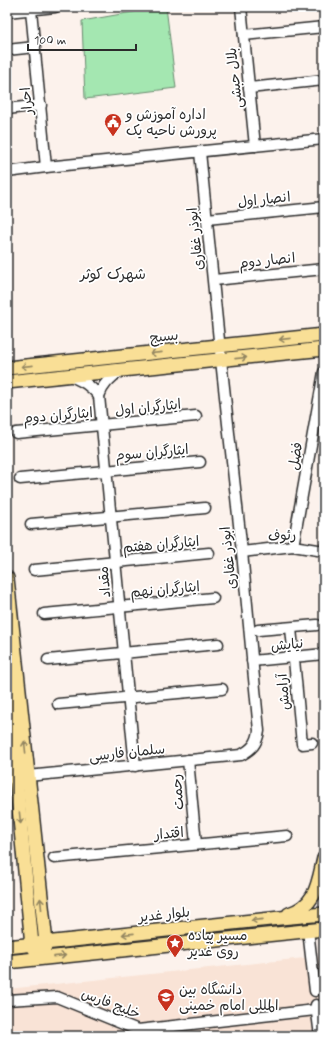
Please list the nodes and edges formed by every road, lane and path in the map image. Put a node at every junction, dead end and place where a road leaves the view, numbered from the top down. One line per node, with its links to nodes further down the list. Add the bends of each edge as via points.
1 (55, 7): 3 (street)
2 (241, 7): 6 (street, بلال حبشی)
3 (31, 10): 4 (street); 7 (street, احرار)
4 (7, 12)
5 (324, 27): 6 (street)
6 (244, 35): 10 (street, بلال حبشی)
7 (35, 47): 8 (street); 11 (street, احرار)
8 (7, 50)
9 (324, 80): 10 (street)
10 (249, 88): 14 (street, بلال حبشی)
11 (40, 106): 12 (street); 16 (street, احرار)
12 (7, 109)
13 (324, 139): 14 (street)
14 (255, 146): 15 (street)
15 (200, 152): 16 (street); 19 (street, ابوذر غفاری)
16 (46, 167): 17 (street)
17 (7, 172)
18 (324, 207): 19 (street, انصار اول)
19 (207, 219): 21 (street, ابوذر غفاری)
20 (324, 269): 21 (street, انصار دوم)
21 (214, 280): 23 (street, ابوذر غفاری)
22 (324, 335): 23 (main road, بسیج, one-way to 23)
23 (220, 346): 25 (street, ابوذر غفاری); 26 (main road, بسیج, one-way to 26)
24 (324, 349): 25 (main road, بسیج, one-way to 24)
25 (221, 360): 27 (main road, بسیج); 43 (street, ابوذر غفاری)
26 (7, 368)
27 (125, 370): 29 (main road, بسیج); 31 (street, via 106,382)
28 (324, 372): 41 (street, فضل)
29 (69, 375): 30 (main road, بسیج); 31 (street, via 91,387)
30 (7, 382)
31 (99, 396): 33 (street, مقداد)
32 (196, 416): 33 (street, ایثارگران اول)
33 (103, 425): 34 (street, ایثارگران دوم); 36 (street, مقداد)
34 (16, 434)
35 (200, 462): 36 (street, ایثارگران سوم)
36 (107, 471): 37 (street, ایثارگران سوم); 39 (street, مقداد)
37 (20, 479)
38 (204, 508): 39 (street)
39 (111, 516): 40 (street); 45 (street, مقداد)
40 (32, 524)
41 (293, 546): 42 (street, رئوف); 43 (street, رئوف)
42 (324, 551)
43 (242, 552): 59 (street, ابوذر غفاری)
44 (209, 553): 45 (street, ایثارگران هفتم)
45 (116, 562): 46 (street, ایثارگران هفتم); 49 (street, مقداد)
46 (34, 570)
47 (7, 578): 68 (main road, one-way to 47)
48 (213, 598): 49 (street, ایثارگران نهم)
49 (120, 607): 50 (street, ایثارگران نهم); 55 (street, مقداد)
50 (44, 614)
51 (317, 626): 52 (street)
52 (291, 628): 53 (street); 57 (street, آرامش)
53 (258, 630)
54 (218, 644): 55 (street)
55 (124, 652): 58 (street); 62 (street, مقداد)
56 (324, 654): 57 (street, نیایش)
57 (294, 657): 59 (street, نیایش); 64 (street, آرامش, via 302,744)
58 (48, 660)
59 (252, 661): 65 (street, ابوذر غفاری, via 259,731 254,746)
60 (7, 682): 68 (main road)
61 (222, 689): 62 (street)
62 (129, 698): 63 (street); 67 (street, مقداد)
63 (58, 704)
64 (312, 742)
65 (249, 751): 66 (street, سلمان فارسی, via 241,755)
66 (188, 760): 67 (street, سلمان فارسی); 70 (street, رحمت)
67 (135, 766): 68 (street, سلمان فارسی)
68 (17, 778): 78 (main road, one-way to 68); 79 (main road, one-way to 79)
69 (287, 836): 70 (street, اقتدار)
70 (196, 844): 71 (street, اقتدار)
71 (54, 858)
72 (324, 858): 73 (main road)
73 (320, 895): 75 (main road, via 294,913)
74 (324, 914): 75 (main road, بلوار غدیر)
75 (280, 918): 78 (main road, بلوار غدیر, one-way to 78)
76 (324, 929): 77 (main road)
77 (308, 930): 81 (main road, one-way to 77); 83 (street)
78 (46, 943): 79 (main road, بلوار غدیر); 81 (main road)
79 (32, 945): 80 (main road, بلوار غدیر); 81 (main road)
80 (7, 947)
81 (41, 958): 82 (main road)
82 (7, 962)
83 (315, 991)
84 (7, 1000): 85 (street, خلیج فارس, via 58,997 138,1030)
85 (319, 1008): 86 (street)
86 (320, 1036)

